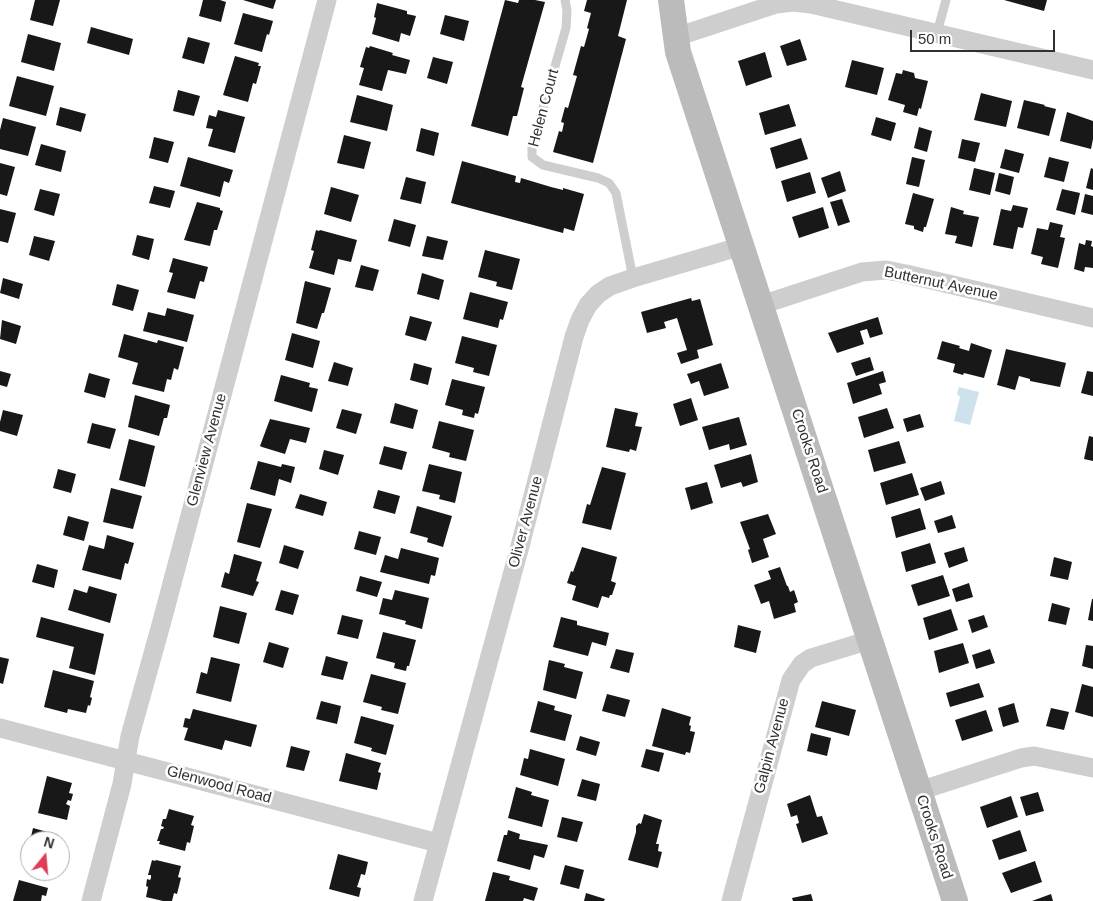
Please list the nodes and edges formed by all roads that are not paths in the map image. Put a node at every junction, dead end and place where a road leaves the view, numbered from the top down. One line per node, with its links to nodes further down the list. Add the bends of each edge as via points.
1 (327, 0): 14 (street, Glenview Avenue)
2 (565, 0): 9 (lane, Helen Court, via 566,28 532,146 532,157 543,165 609,183 616,193)
3 (671, 0): 6 (main road, Crooks Road)
4 (946, 0): 5 (lane)
5 (937, 33): 6 (street, via 793,2 776,4); 7 (street)
6 (676, 37): 8 (main road, Crooks Road, via 678,52)
7 (1093, 70)
8 (742, 246): 9 (street, Oliver Avenue); 10 (main road, Crooks Road)
9 (633, 278): 17 (street, Oliver Avenue, via 598,294 588,305 574,337)
10 (761, 305): 11 (street, Butternut Avenue, via 862,272 886,270); 12 (main road, Crooks Road)
11 (1093, 318)
12 (870, 640): 16 (main road, Crooks Road); 20 (street, Galpin Avenue, via 811,658 802,664 791,680)
13 (0, 728): 14 (street, Glenwood Road)
14 (125, 760): 17 (street, Glenwood Road); 18 (street, Glenview Avenue, via 122,784)
15 (1093, 768): 16 (street, via 1034,756)
16 (919, 791): 21 (main road, Crooks Road)
17 (438, 842): 19 (street, Oliver Avenue)
18 (91, 901)
19 (423, 901)
20 (731, 901)
21 (954, 901)

